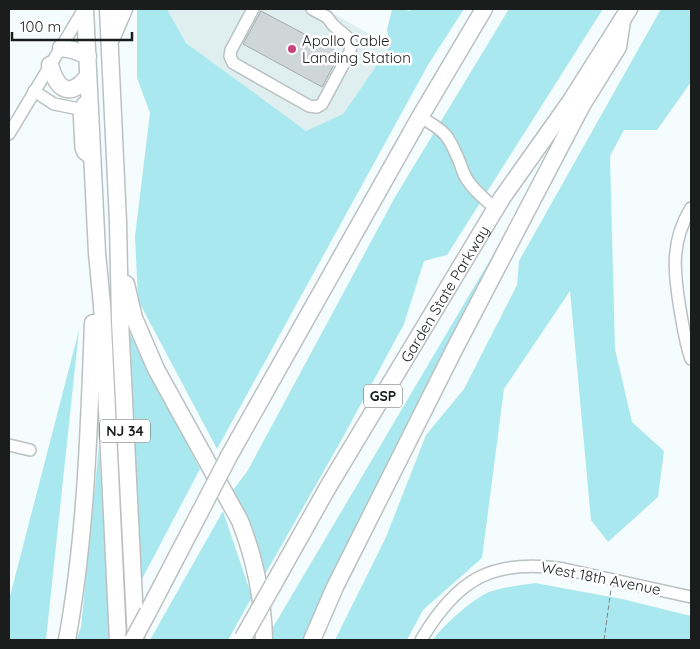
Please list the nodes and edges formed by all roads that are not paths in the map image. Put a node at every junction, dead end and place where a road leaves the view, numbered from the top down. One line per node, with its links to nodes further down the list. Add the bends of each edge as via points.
1 (84, 9): 9 (street); 10 (highway)
2 (108, 9): 8 (highway, NJ 34)
3 (124, 9): 8 (highway)
4 (253, 9): 5 (street, via 231,50 233,63 316,107 322,104 350,52 350,43 328,17)
5 (312, 9)
6 (484, 9): 15 (highway)
7 (626, 15): 18 (highway, Garden State Parkway / GSP); 30 (highway, via 618,47 582,105 459,341 335,587)
8 (110, 42): 19 (highway, NJ 34)
9 (61, 48): 10 (highway); 11 (street)
10 (88, 56): 12 (highway)
11 (50, 65): 12 (highway, via 54,79 63,88 81,86); 13 (street)
12 (88, 76): 14 (highway)
13 (34, 92): 14 (street, via 54,104); 16 (street)
14 (84, 104): 20 (highway, via 92,160)
15 (420, 118): 18 (street, via 440,128 448,137 466,179); 28 (highway, bridge, via 229,456)
16 (9, 134)
17 (691, 208): 21 (street, via 678,237 674,269 685,342)
18 (496, 209): 25 (highway, Garden State Parkway / GSP, bridge, via 333,479)
19 (118, 222): 28 (highway, NJ 34); 29 (highway, via 127,288 138,327 169,395 240,521 248,542 258,582)
20 (97, 254): 26 (highway, via 85,486 76,585); 27 (highway, NJ 34)
21 (691, 358)
22 (9, 445): 23 (street)
23 (30, 450)
24 (691, 597): 31 (street, West 18th Avenue, via 543,566 514,566 472,581 455,594 433,619)
25 (242, 639)
26 (66, 640)
27 (118, 640)
28 (135, 640)
29 (264, 640)
30 (312, 640)
31 (421, 640)

